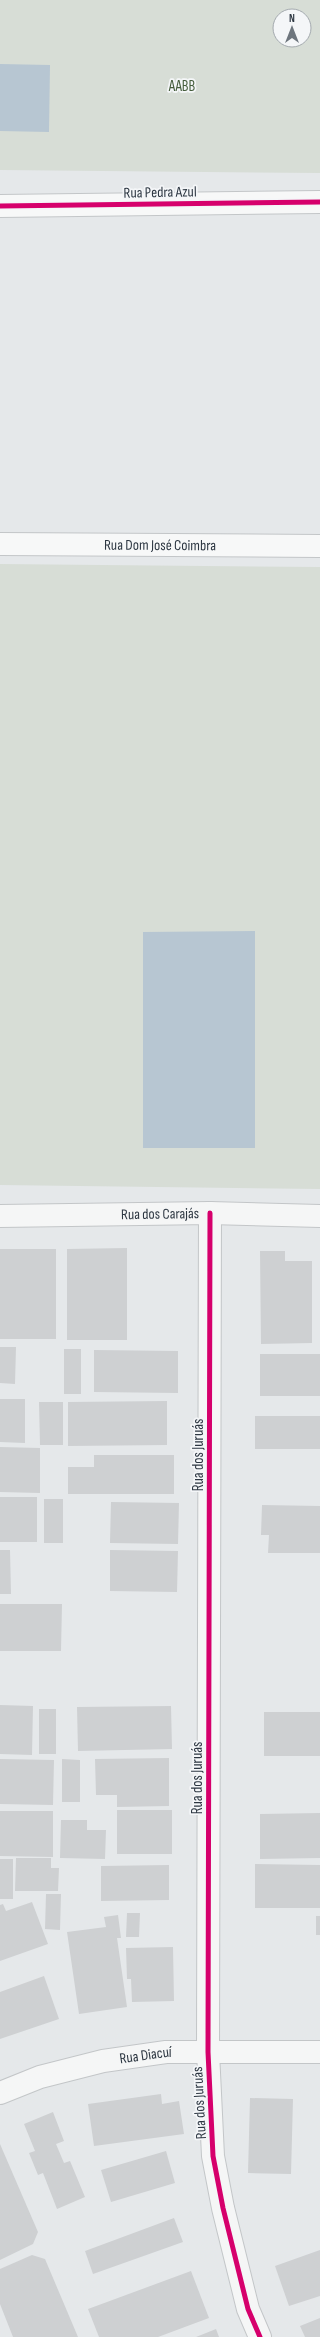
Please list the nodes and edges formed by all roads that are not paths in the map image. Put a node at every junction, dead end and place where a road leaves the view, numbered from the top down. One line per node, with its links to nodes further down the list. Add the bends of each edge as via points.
1 (320, 202): 2 (street, Rua Pedra Azul)
2 (0, 206)
3 (0, 544): 4 (street, Rua Dom José Coimbra)
4 (320, 546)
5 (210, 1214): 6 (street, Rua dos Carajás); 7 (street, Rua dos Carajás); 8 (street, Rua dos Juruás)
6 (0, 1216)
7 (320, 1216)
8 (208, 2052): 9 (street, Rua Diacuí); 10 (street, Rua Diacuí, via 166,2052 103,2061 40,2077); 11 (street, Rua dos Juruás, via 213,2156 248,2309)
9 (320, 2052)
10 (0, 2094)
11 (260, 2337)

